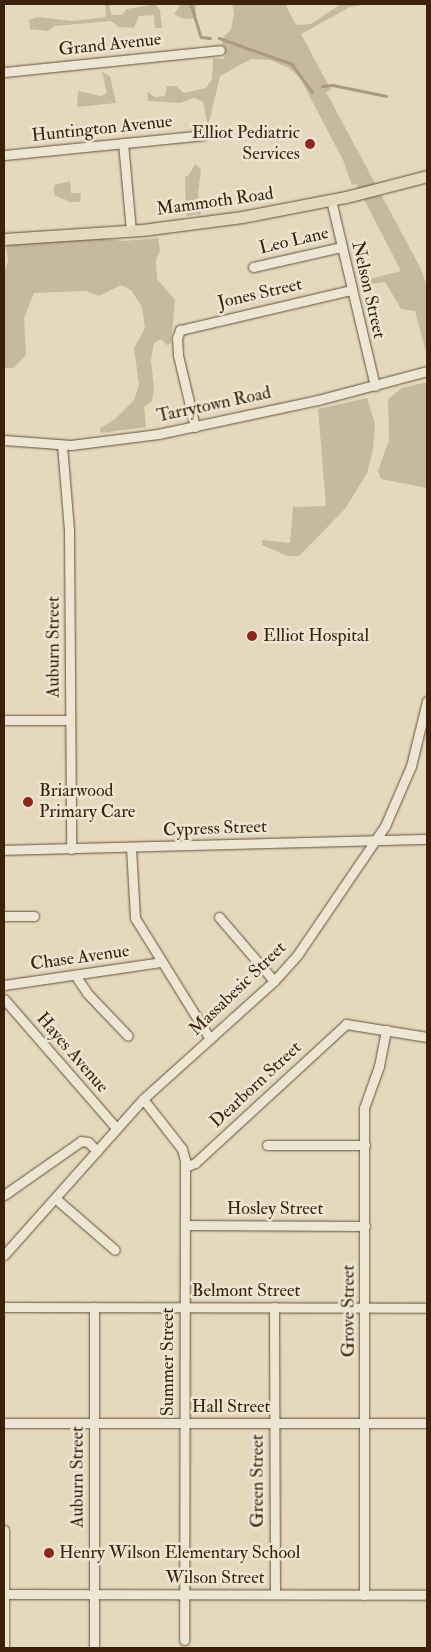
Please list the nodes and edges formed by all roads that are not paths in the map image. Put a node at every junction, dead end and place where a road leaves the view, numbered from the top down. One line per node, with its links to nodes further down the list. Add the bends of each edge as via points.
1 (220, 50): 2 (street, Grand Avenue)
2 (4, 72)
3 (203, 135): 4 (street, Huntington Avenue)
4 (123, 143): 5 (street, Huntington Avenue); 8 (street)
5 (4, 155)
6 (427, 176): 7 (main road, Mammoth Road)
7 (331, 200): 8 (main road, Mammoth Road, via 242,217); 10 (street, Nelson Street)
8 (131, 231): 9 (main road, Mammoth Road)
9 (4, 240)
10 (341, 247): 11 (street, Leo Lane); 12 (street, Nelson Street)
11 (253, 267)
12 (351, 290): 14 (street, Nelson Street); 15 (street, Jones Street, via 184,328 178,334 178,355)
13 (427, 371): 14 (street, Tarrytown Road)
14 (375, 386): 15 (street, Tarrytown Road)
15 (195, 427): 17 (street, Tarrytown Road)
16 (4, 440): 17 (street, Tarrytown Road)
17 (62, 445): 20 (street, Auburn Street, via 69,531)
18 (427, 701): 22 (street, Massabesic Street, via 406,778)
19 (4, 720): 20 (street)
20 (70, 720): 24 (street, Auburn Street)
21 (427, 839): 22 (street, Cypress Street)
22 (377, 840): 23 (street, Cypress Street); 31 (street, Massabesic Street, via 298,954)
23 (131, 848): 24 (street, Cypress Street); 29 (street, via 134,913)
24 (71, 849): 25 (street, Cypress Street)
25 (4, 850)
26 (4, 916): 27 (street)
27 (34, 916)
28 (219, 917): 31 (street)
29 (162, 962): 30 (street, Chase Avenue); 37 (street)
30 (75, 975): 32 (street, Chase Avenue); 35 (street, via 87,993)
31 (274, 981): 37 (street, Massabesic Street)
32 (4, 985)
33 (4, 999): 39 (street, Hayes Avenue)
34 (386, 1030): 36 (street); 41 (street, Grove Street, via 377,1075 365,1103); 43 (street, Dearborn Street, via 346,1024 195,1163)
35 (128, 1036)
36 (427, 1037)
37 (210, 1039): 38 (street, Massabesic Street)
38 (143, 1099): 39 (street, Massabesic Street); 43 (street, Summer Street, via 182,1149)
39 (116, 1128): 42 (street, Massabesic Street)
40 (267, 1145): 41 (street)
41 (365, 1145): 47 (street, Grove Street)
42 (97, 1151): 44 (street, via 88,1142 81,1141); 45 (street, Massabesic Street)
43 (185, 1167): 46 (street, Summer Street)
44 (4, 1195)
45 (55, 1198): 48 (street); 49 (street, Massabesic Street)
46 (185, 1225): 47 (street, Hosley Street); 52 (street, Summer Street)
47 (365, 1226): 54 (street, Grove Street)
48 (115, 1250)
49 (4, 1255)
50 (4, 1306): 51 (street, Belmont Street)
51 (94, 1307): 52 (street, Belmont Street); 57 (street, Auburn Street)
52 (185, 1307): 53 (street, Belmont Street); 58 (street, Summer Street)
53 (274, 1307): 54 (street, Belmont Street); 59 (street, Green Street)
54 (365, 1308): 55 (street, Belmont Street); 60 (street, Grove Street)
55 (427, 1308)
56 (4, 1423): 57 (street, Hall Street)
57 (94, 1423): 58 (street, Hall Street); 66 (street, Auburn Street)
58 (184, 1423): 59 (street, Hall Street); 64 (street, Summer Street)
59 (274, 1423): 60 (street, Hall Street); 65 (street, Green Street)
60 (365, 1423): 61 (street, Hall Street); 67 (street, Grove Street)
61 (427, 1423)
62 (4, 1530): 63 (street)
63 (4, 1594): 66 (street, Wilson Street); 70 (street)
64 (184, 1594): 65 (street, Wilson Street); 66 (street, Wilson Street); 69 (street, Summer Street)
65 (275, 1594): 67 (street, Wilson Street)
66 (94, 1595): 71 (street, Auburn Street)
67 (364, 1595): 68 (street, Wilson Street)
68 (427, 1595)
69 (184, 1640)
70 (4, 1648)
71 (94, 1648)

